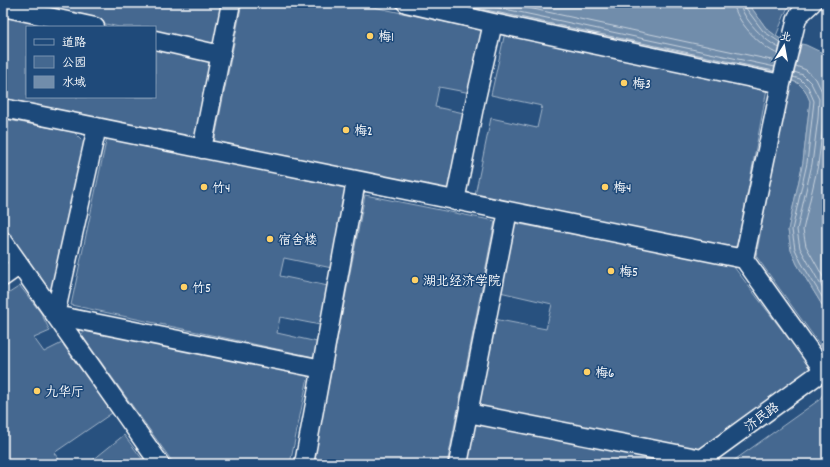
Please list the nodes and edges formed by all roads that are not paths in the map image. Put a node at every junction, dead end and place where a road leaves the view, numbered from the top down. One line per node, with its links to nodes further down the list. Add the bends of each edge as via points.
1 (231, 3): 8 (street)
2 (406, 3): 5 (street)
3 (812, 3): 9 (street, via 797,18)
4 (3, 7): 6 (street)
5 (494, 23): 9 (street); 14 (street)
6 (90, 26)
7 (156, 40): 8 (street)
8 (221, 55): 12 (street)
9 (781, 82): 17 (street)
10 (3, 108): 11 (street)
11 (97, 127): 12 (street); 20 (street)
12 (202, 149): 13 (street)
13 (356, 181): 14 (street); 21 (street)
14 (455, 201): 15 (street)
15 (508, 211): 17 (street); 23 (street)
16 (3, 241): 18 (street)
17 (744, 259): 22 (street)
18 (20, 266): 19 (street); 20 (street)
19 (3, 277)
20 (55, 315): 21 (street); 25 (street)
21 (322, 369): 26 (street)
22 (826, 371): 24 (street, 济民路)
23 (468, 414): 24 (street); 27 (street)
24 (698, 462)
25 (160, 464)
26 (304, 464)
27 (458, 464)

